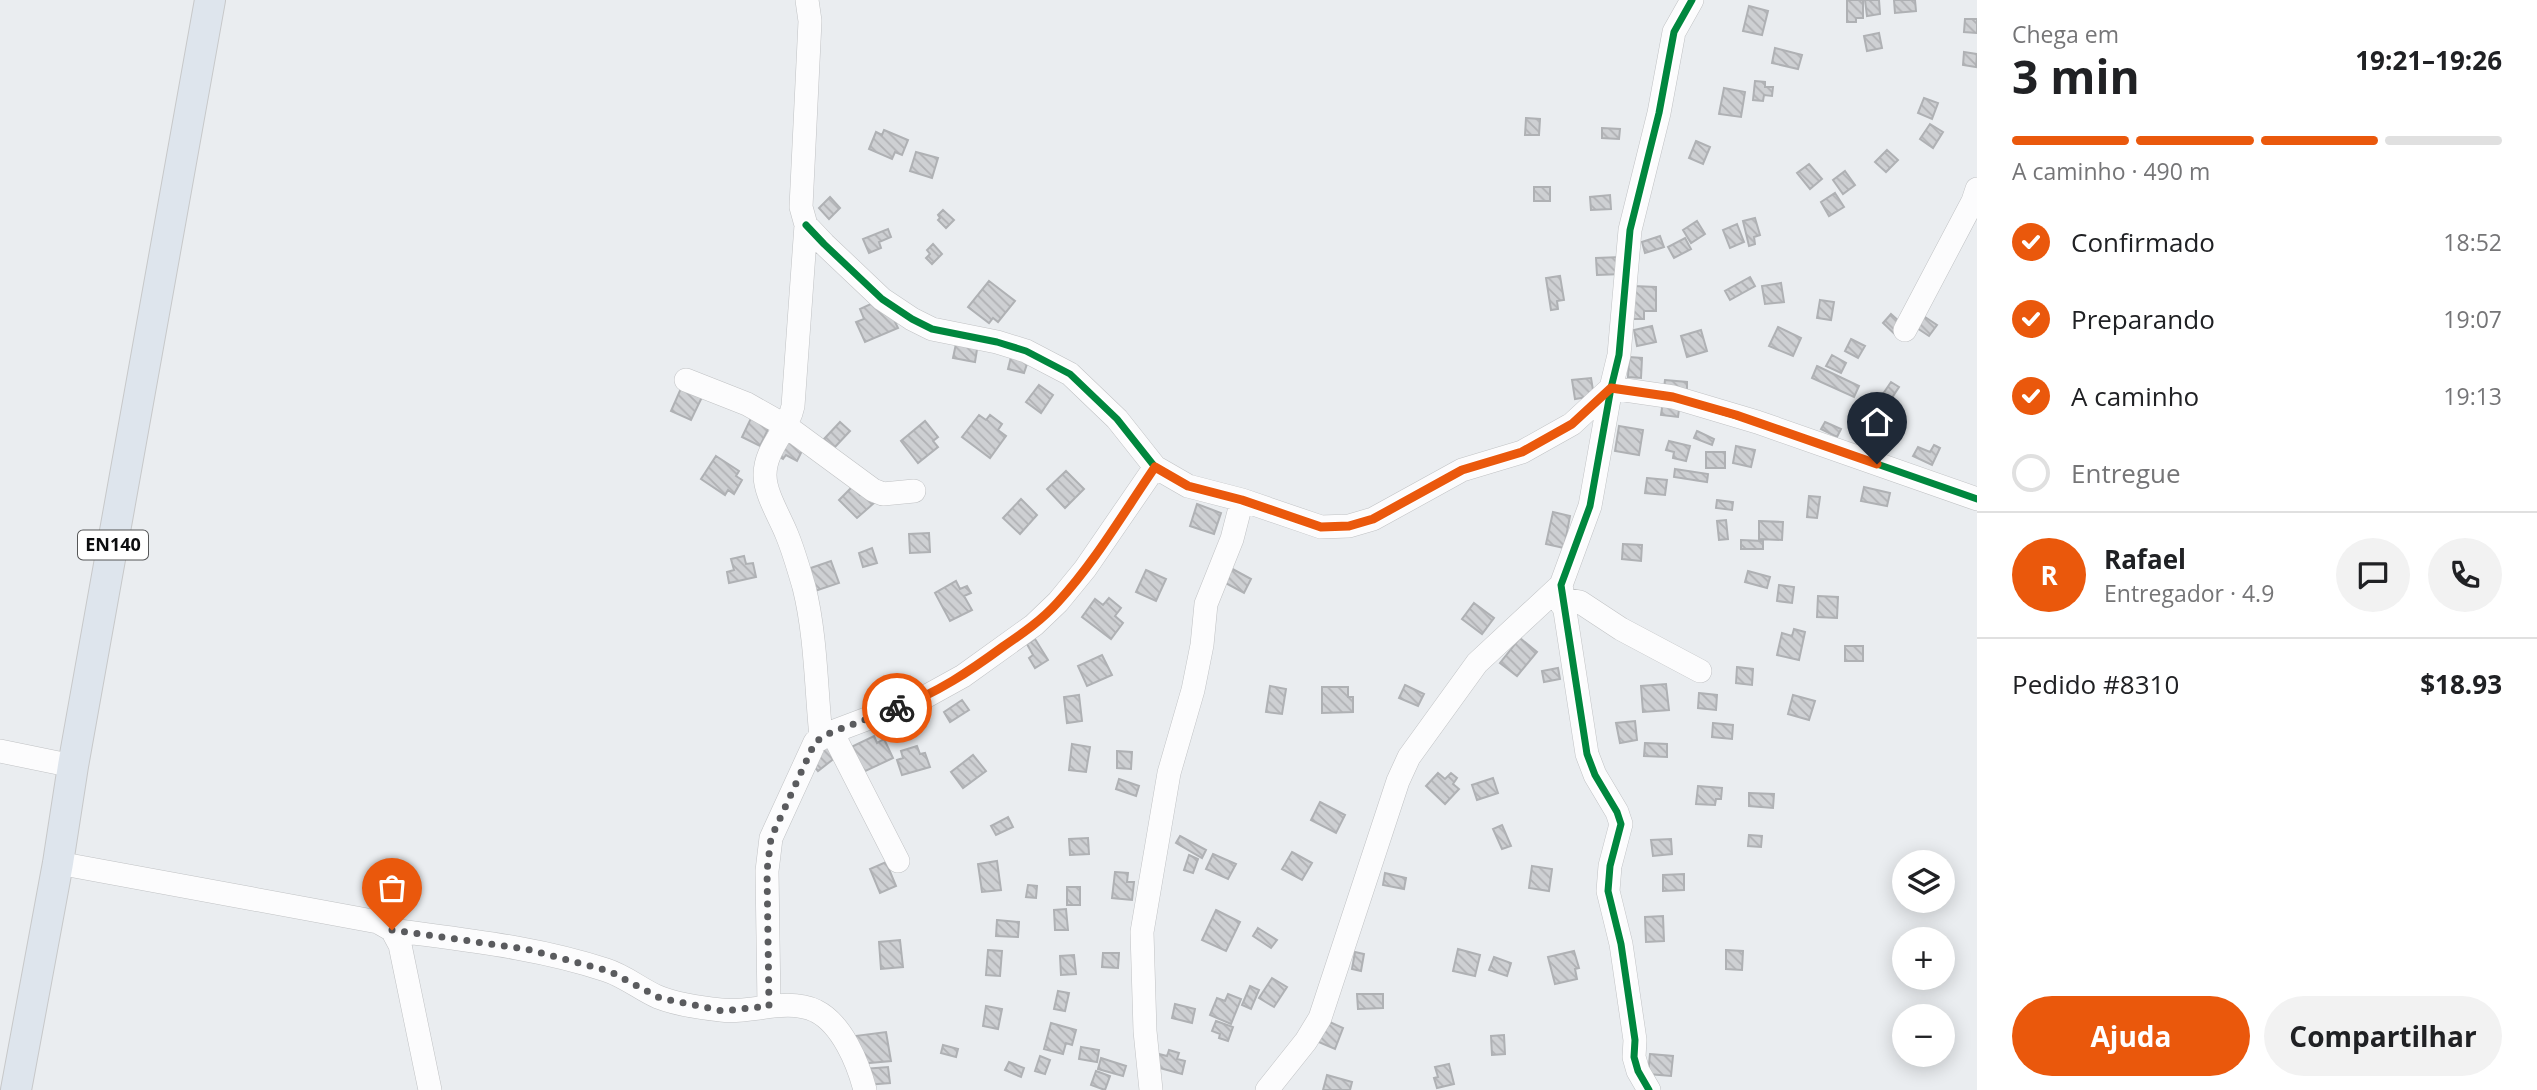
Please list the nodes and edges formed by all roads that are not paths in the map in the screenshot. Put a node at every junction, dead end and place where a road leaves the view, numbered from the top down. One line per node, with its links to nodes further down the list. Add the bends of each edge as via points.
1 (210, 0): 18 (main road, EN140)
2 (807, 0): 5 (street, via 810,21 801,207)
3 (1692, 0): 8 (street, via 1674,32 1630,230 1619,355)
4 (1977, 189): 6 (street)
5 (806, 225): 9 (street, via 793,406); 10 (street, via 882,299 912,319 932,329 1026,351 1070,374 1117,419)
6 (1905, 330)
7 (686, 380): 9 (street, via 747,404)
8 (1611, 388): 12 (street, via 1673,397 1757,422); 13 (street, via 1572,424 1522,452 1462,470 1373,519 1321,527); 14 (street, via 1590,506)
9 (786, 426): 11 (street, via 873,491); 16 (street, via 769,453 766,483 804,589)
10 (1155, 467): 13 (street, via 1188,486); 16 (street, via 1085,569 1034,625 925,697)
11 (914, 491)
12 (1977, 499)
13 (1242, 500): 26 (street, via 1206,604 1202,645 1170,773 1142,932 1144,1031)
14 (1561, 595): 15 (street); 27 (street, via 1477,663 1409,757 1320,1018); 28 (street, via 1587,754 1621,824 1608,891 1622,944 1634,1057)
15 (1700, 671)
16 (827, 734): 19 (street); 22 (street, via 815,742 771,838 767,871)
17 (0, 751): 18 (street)
18 (73, 766): 20 (main road, EN140)
19 (898, 861)
20 (58, 863): 21 (street, via 378,922); 23 (main road, EN140)
21 (392, 930): 22 (street, via 526,949 609,971 660,998 723,1011); 24 (street, via 400,945)
22 (769, 1006): 25 (street, via 815,1010 831,1023 858,1062)
23 (16, 1090)
24 (430, 1090)
25 (864, 1090)
26 (1151, 1090)
27 (1267, 1090)
28 (1649, 1090)

